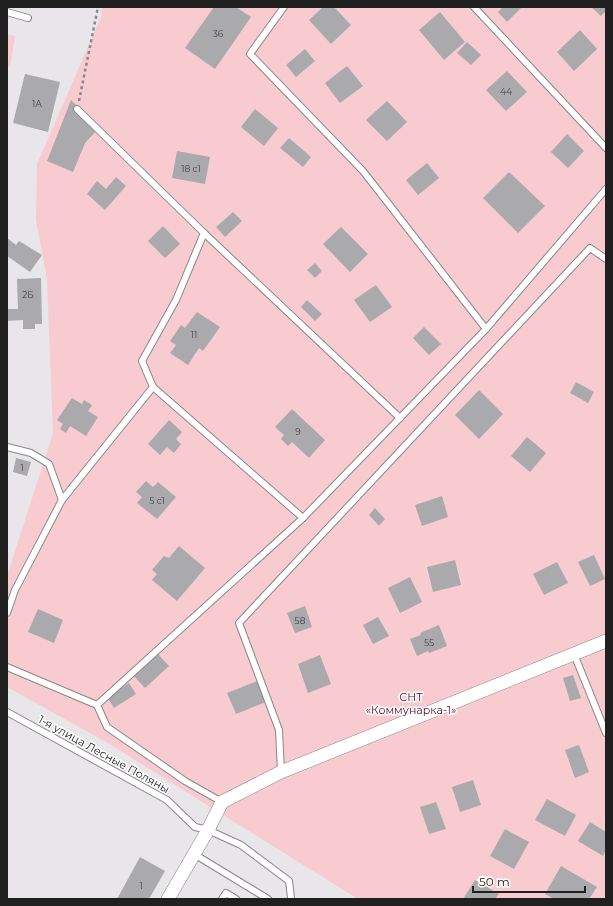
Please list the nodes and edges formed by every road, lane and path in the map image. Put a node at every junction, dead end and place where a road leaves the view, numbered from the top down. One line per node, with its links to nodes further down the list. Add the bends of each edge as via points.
1 (98, 7): 6 (path)
2 (284, 7): 11 (lane, via 250,54 363,171)
3 (474, 7): 7 (lane)
4 (7, 12): 5 (lane)
5 (28, 18)
6 (77, 109): 9 (lane)
7 (606, 148)
8 (606, 189): 11 (lane)
9 (204, 232): 12 (lane, via 176,300 142,361); 13 (lane)
10 (606, 259): 24 (lane, via 590,248 239,623 279,730)
11 (486, 329): 13 (lane)
12 (153, 386): 15 (lane); 16 (lane)
13 (400, 418): 16 (lane)
14 (7, 447): 15 (lane, via 31,453 49,464)
15 (62, 500): 17 (lane, via 15,590)
16 (303, 518): 21 (lane)
17 (7, 614)
18 (606, 642): 19 (street)
19 (574, 654): 23 (lane); 24 (street)
20 (7, 667): 21 (lane)
21 (97, 705): 25 (lane, via 107,727 184,781)
22 (7, 712): 26 (lane, 1-я улица Лесные Поляны, via 167,800 195,827)
23 (606, 733)
24 (282, 772): 25 (street)
25 (222, 802): 26 (street)
26 (208, 830): 27 (street); 32 (lane, 1-я улица Лесные Поляны, via 241,845 289,882)
27 (194, 854): 28 (street); 31 (lane)
28 (168, 899)
29 (222, 899): 30 (lane, via 226,893)
30 (236, 899)
31 (268, 899)
32 (291, 899)

